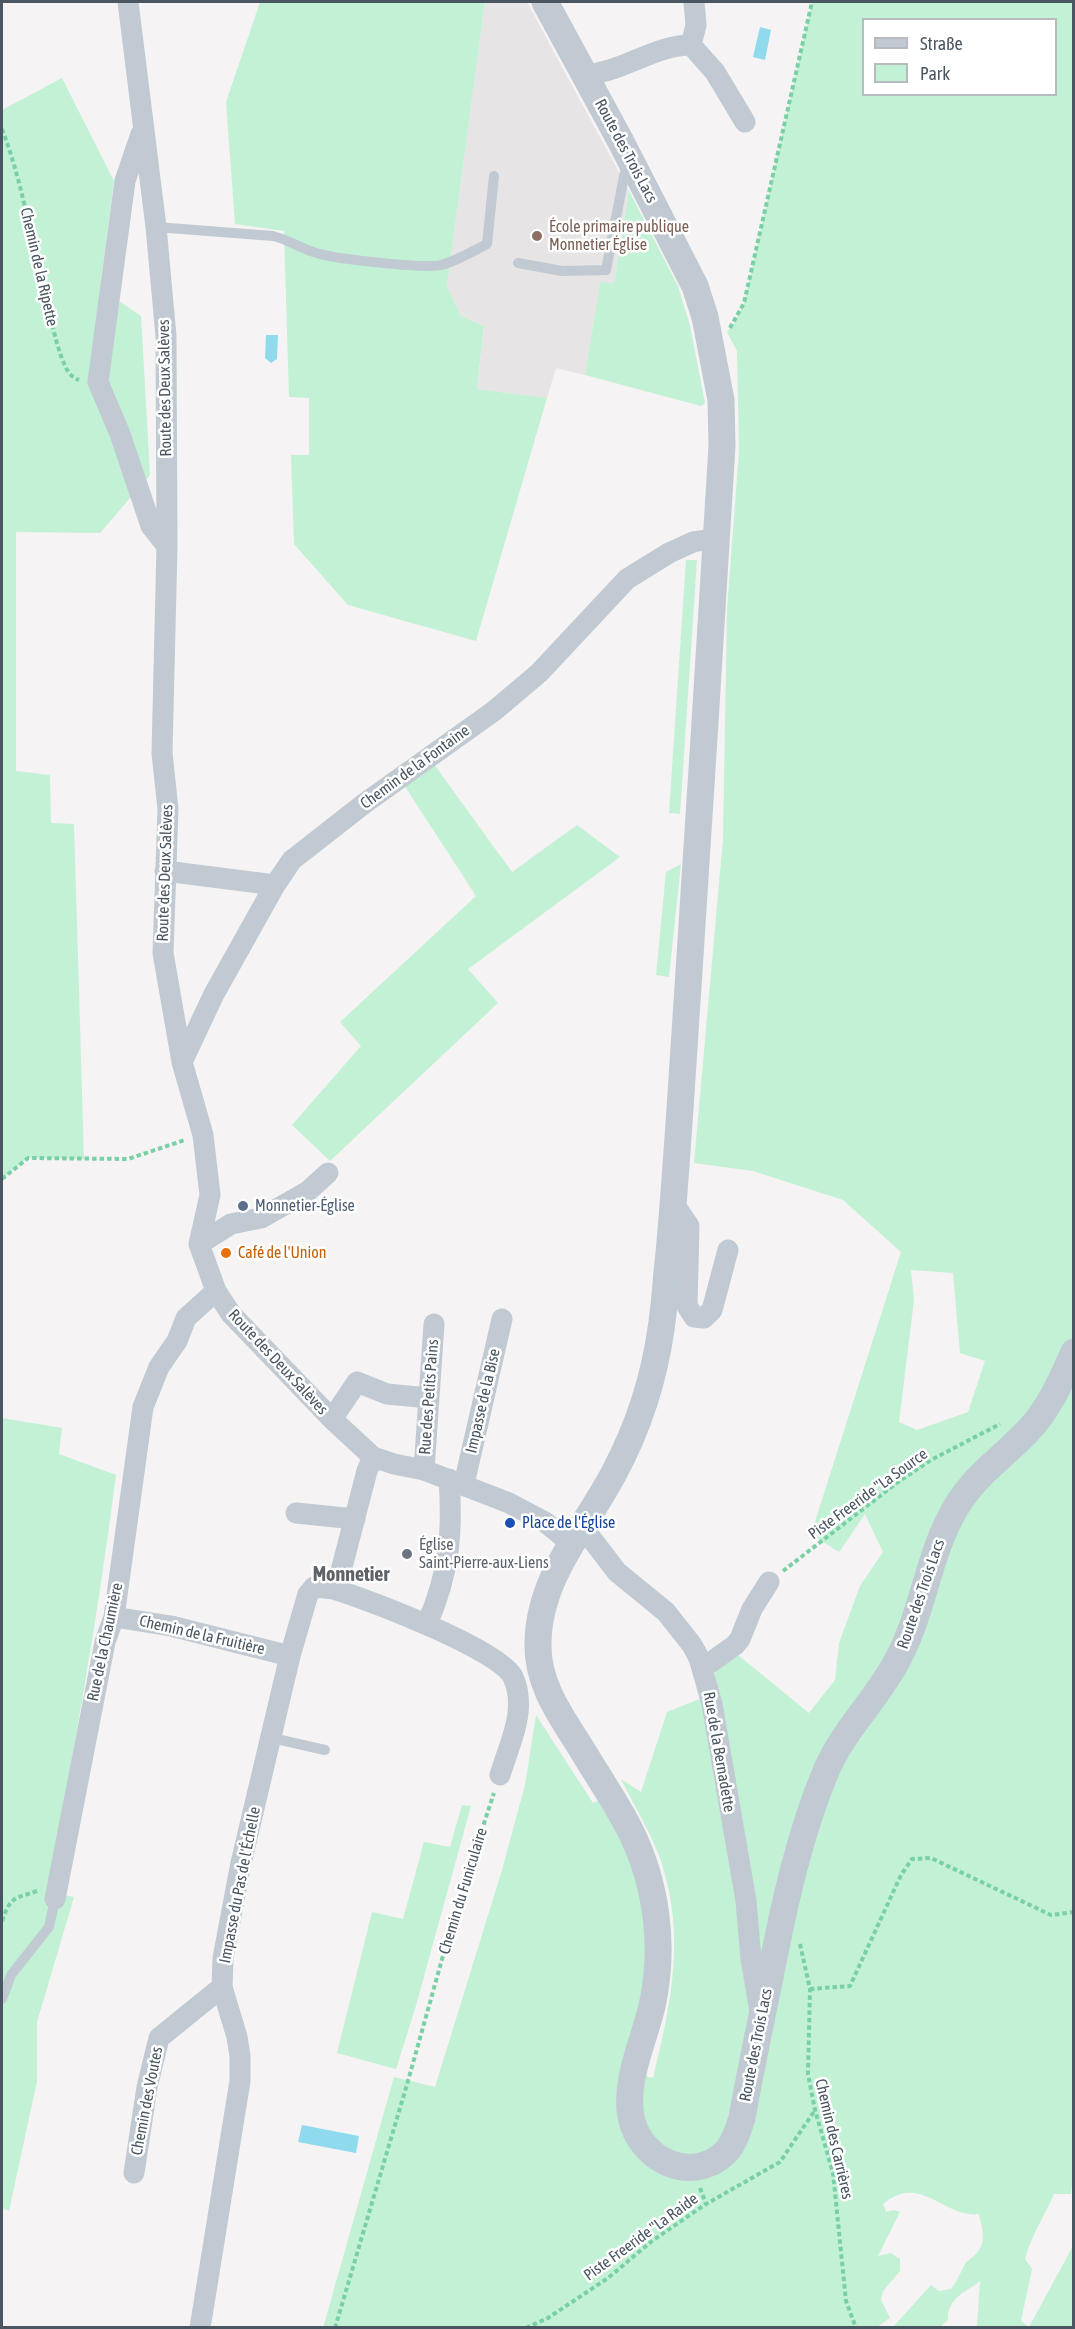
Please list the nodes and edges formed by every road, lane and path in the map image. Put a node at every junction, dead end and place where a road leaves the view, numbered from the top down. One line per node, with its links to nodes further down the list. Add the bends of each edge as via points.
1 (128, 2): 8 (street, Route des Deux Salèves)
2 (545, 2): 6 (street, Route des Trois Lacs)
3 (694, 2): 5 (street, via 696,25)
4 (812, 2): 14 (path)
5 (692, 45): 6 (street, via 652,53); 7 (street, via 715,72)
6 (586, 76): 10 (street, Route des Trois Lacs)
7 (745, 122)
8 (143, 128): 12 (street, Route des Deux Salèves); 15 (street, via 125,181)
9 (2, 129): 15 (path, Chemin de la Ripette, via 66,368 72,377 83,382)
10 (628, 156): 13 (lane, via 606,270 562,271); 16 (street, Route des Trois Lacs, via 684,262 705,317 722,400)
11 (494, 176): 12 (lane, via 488,244 440,266 324,256 273,236)
12 (156, 227): 17 (street, Route des Deux Salèves, via 166,336)
13 (518, 263)
14 (744, 303)
15 (98, 381): 17 (street, via 151,526)
16 (717, 538): 19 (street, Chemin de la Fontaine, via 693,542 627,579 540,673 292,860); 24 (street, Route des Trois Lacs)
17 (167, 546): 18 (street, Route des Deux Salèves, via 162,753 168,809)
18 (165, 871): 19 (street); 20 (street, Route des Deux Salèves, via 163,952)
19 (275, 885): 20 (street, Chemin de la Fontaine, via 214,994)
20 (182, 1062): 21 (street, Route des Deux Salèves)
21 (203, 1134): 23 (path, via 128,1160 28,1158); 25 (street, Route des Deux Salèves, via 210,1196)
22 (328, 1173): 25 (street, via 308,1192 261,1218 231,1224)
23 (2, 1179)
24 (674, 1204): 26 (street, via 689,1226 687,1306 694,1317 704,1318 712,1310); 39 (street, Route des Trois Lacs, via 661,1328 643,1408 621,1460)
25 (199, 1244): 27 (street, Route des Deux Salèves)
26 (728, 1250)
27 (216, 1291): 32 (street, Route des Deux Salèves, via 231,1314); 42 (street, Rue de la Chaumière, via 186,1318 177,1341 159,1366 143,1407)
28 (502, 1319): 36 (street, Impasse de la Bise)
29 (434, 1324): 31 (street, Rue des Petits Pains)
30 (1074, 1352): 54 (street, Route des Trois Lacs, via 1059,1386 1034,1424 977,1477 956,1507 941,1534 899,1657 827,1769 785,1905)
31 (429, 1398): 32 (street, via 387,1394 357,1382); 35 (street, Rue des Petits Pains)
32 (332, 1419): 34 (street, Route des Deux Salèves)
33 (1011, 1419): 40 (path, Piste Freeride "La Source, via 931,1460)
34 (373, 1457): 35 (street, Route des Deux Salèves); 38 (street)
35 (424, 1470): 36 (street, Route des Deux Salèves)
36 (456, 1481): 39 (street, Route des Deux Salèves); 43 (street, Impasse de la Bise, via 450,1547 438,1598)
37 (296, 1513): 38 (street)
38 (355, 1519): 41 (street)
39 (576, 1537): 45 (street, Rue de la Bernadette, via 591,1538 617,1572 666,1612 692,1645); 54 (street, Route des Trois Lacs, via 556,1570 543,1608 538,1656 555,1707 628,1827 643,1861 653,1899 657,1974 630,2104 637,2136 651,2154 669,2163 691,2166 711,2161 728,2150 742,2118)
40 (770, 1582): 45 (street, via 752,1609 740,1639)
41 (336, 1590): 43 (street); 44 (street, Impasse du Pas de l'Échelle, via 314,1587 308,1594)
42 (114, 1617): 44 (street, Chemin de la Fruitière, via 171,1626); 49 (street, Rue de la Chaumière, via 105,1642)
43 (427, 1624): 48 (street, via 473,1647 513,1676 520,1703)
44 (290, 1656): 46 (street, Impasse du Pas de l'Échelle)
45 (703, 1668): 54 (street, Rue de la Bernadette, via 746,1901)
46 (272, 1738): 47 (lane); 52 (street, Impasse du Pas de l'Échelle, via 241,1863 223,1958)
47 (325, 1750)
48 (500, 1775): 58 (path, Chemin du Funiculaire, via 458,1902)
49 (57, 1891): 51 (path, via 18,1896 8,1906); 53 (lane, Rue de la Chaumière, via 49,1927 11,1975)
50 (1074, 1912): 55 (path, Chemin des Carrières, via 1051,1915 931,1858 912,1859 850,1986 810,1989 808,2074)
51 (2, 1921)
52 (222, 1987): 56 (street, Chemin des Voutes, via 159,2038); 57 (street, Impasse du Pas de l'Échelle, via 237,2037 240,2081)
53 (2, 1999)
54 (761, 2021)
55 (814, 2110): 59 (path, Piste Freeride "La Raide, via 780,2162 706,2204 652,2241 608,2278); 60 (path, Chemin des Carrières, via 832,2173 846,2301)
56 (134, 2173)
57 (200, 2328)
58 (335, 2328)
59 (526, 2328)
60 (856, 2328)

